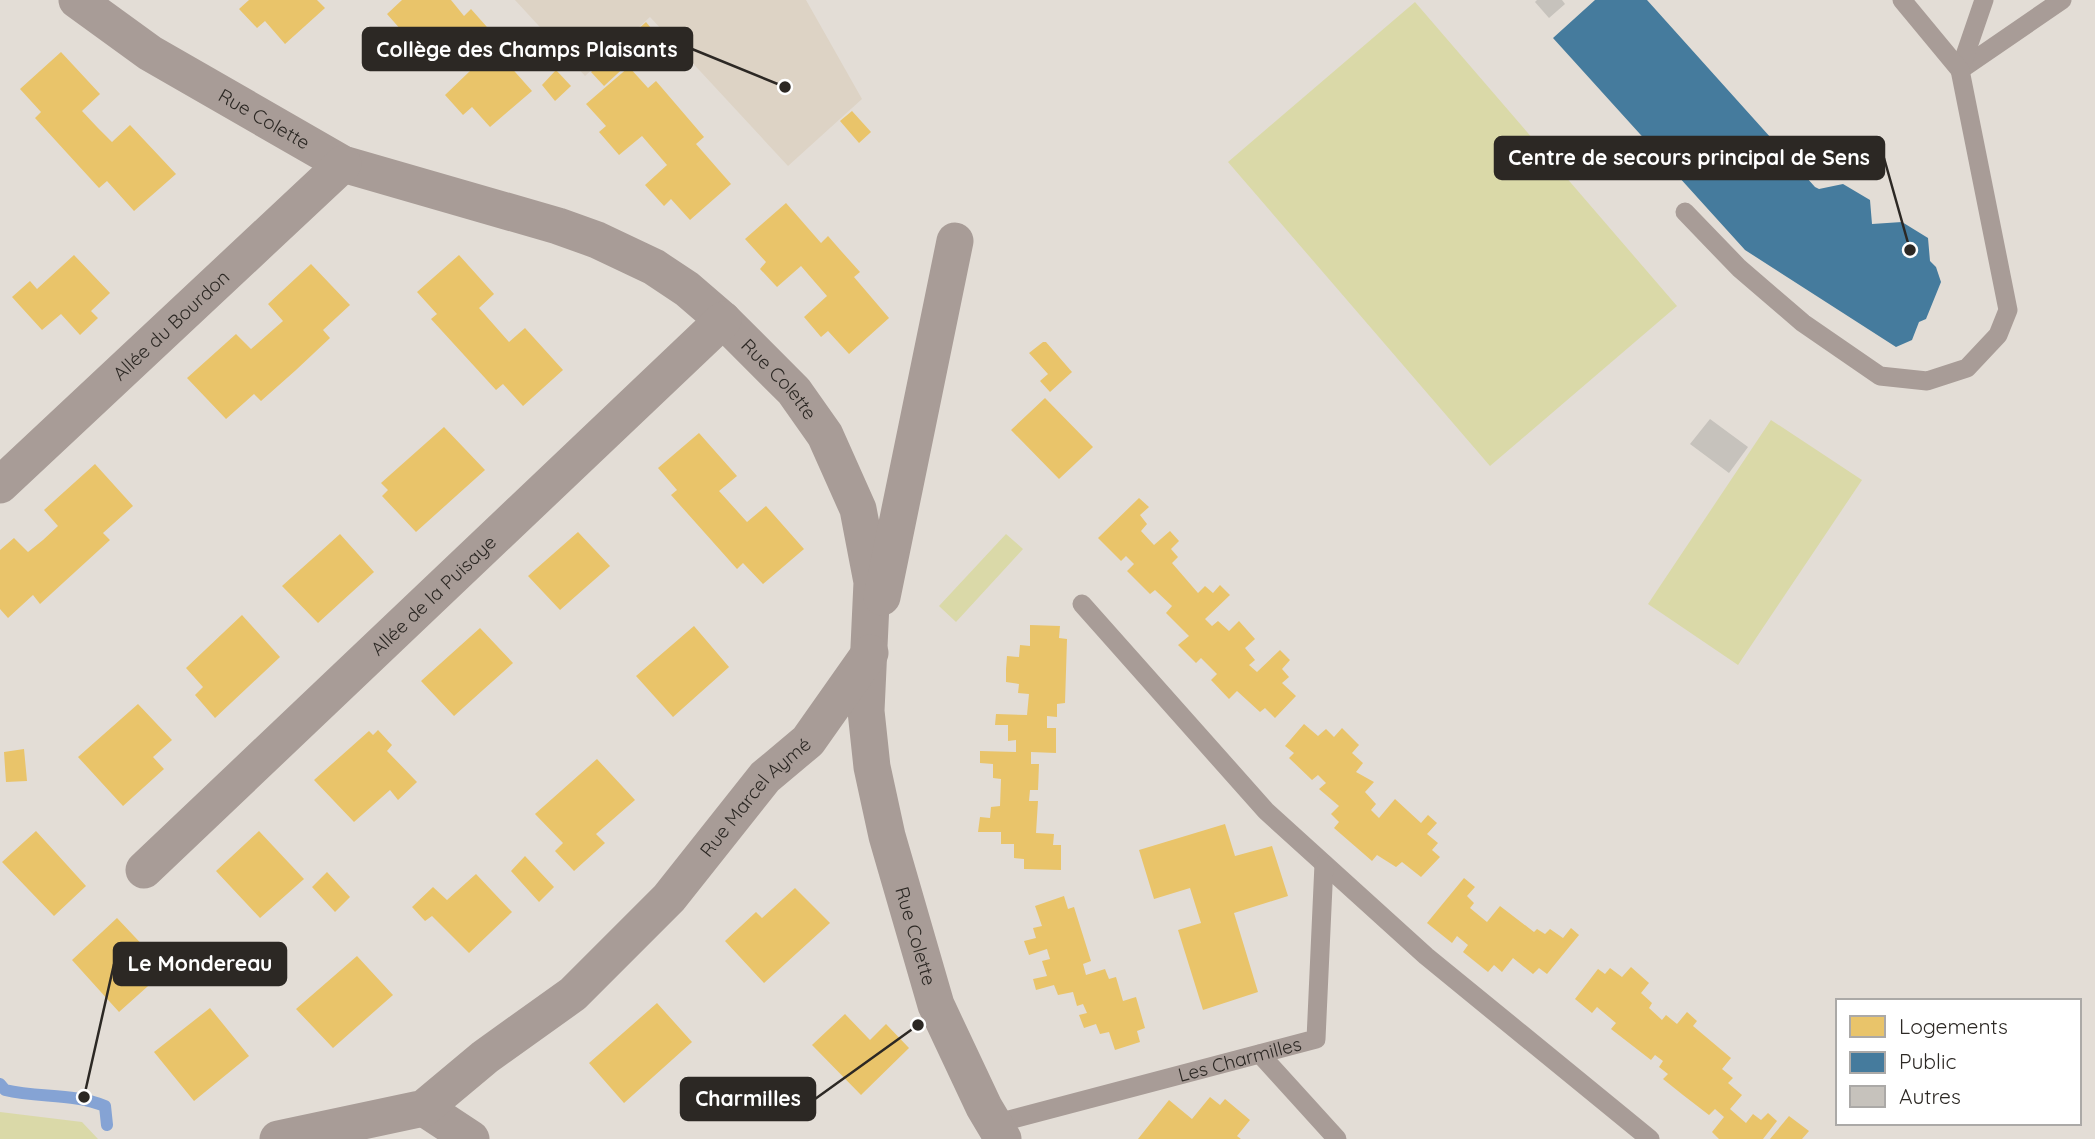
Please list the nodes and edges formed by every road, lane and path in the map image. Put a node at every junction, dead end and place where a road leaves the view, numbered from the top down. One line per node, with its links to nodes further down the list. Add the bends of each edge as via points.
1 (77, 0): 6 (street, Rue Colette, via 150,53)
2 (1902, 0): 5 (lane)
3 (1984, 0): 5 (lane)
4 (2062, 0): 5 (lane)
5 (1960, 69): 7 (lane, via 2008,310 1998,335 1966,368 1927,381 1880,376 1803,323 1739,268)
6 (343, 164): 9 (street, Rue Colette, via 597,240 654,267); 10 (street, Allée du Bourdon)
7 (1685, 212)
8 (955, 241): 12 (street, Rue Marcel Aymé)
9 (723, 320): 12 (street, Rue Colette, via 794,391 825,435 858,509 872,582); 14 (street, Allée de la Puisaye)
10 (0, 485)
11 (1082, 604): 13 (lane, via 1266,811)
12 (870, 654): 16 (street, Rue Marcel Aymé, via 808,741 765,777 669,898 573,994); 17 (street, Rue Colette, via 868,733 887,836 936,1005)
13 (1324, 864): 15 (lane, Les Charmilles, via 1316,1039); 18 (lane)
14 (144, 870)
15 (1260, 1054): 17 (lane, Les Charmilles); 21 (lane)
16 (424, 1108): 19 (street, Rue Marcel Aymé); 20 (street)
17 (999, 1132)
18 (1642, 1137)
19 (278, 1139)
20 (471, 1139)
21 (1337, 1139)

